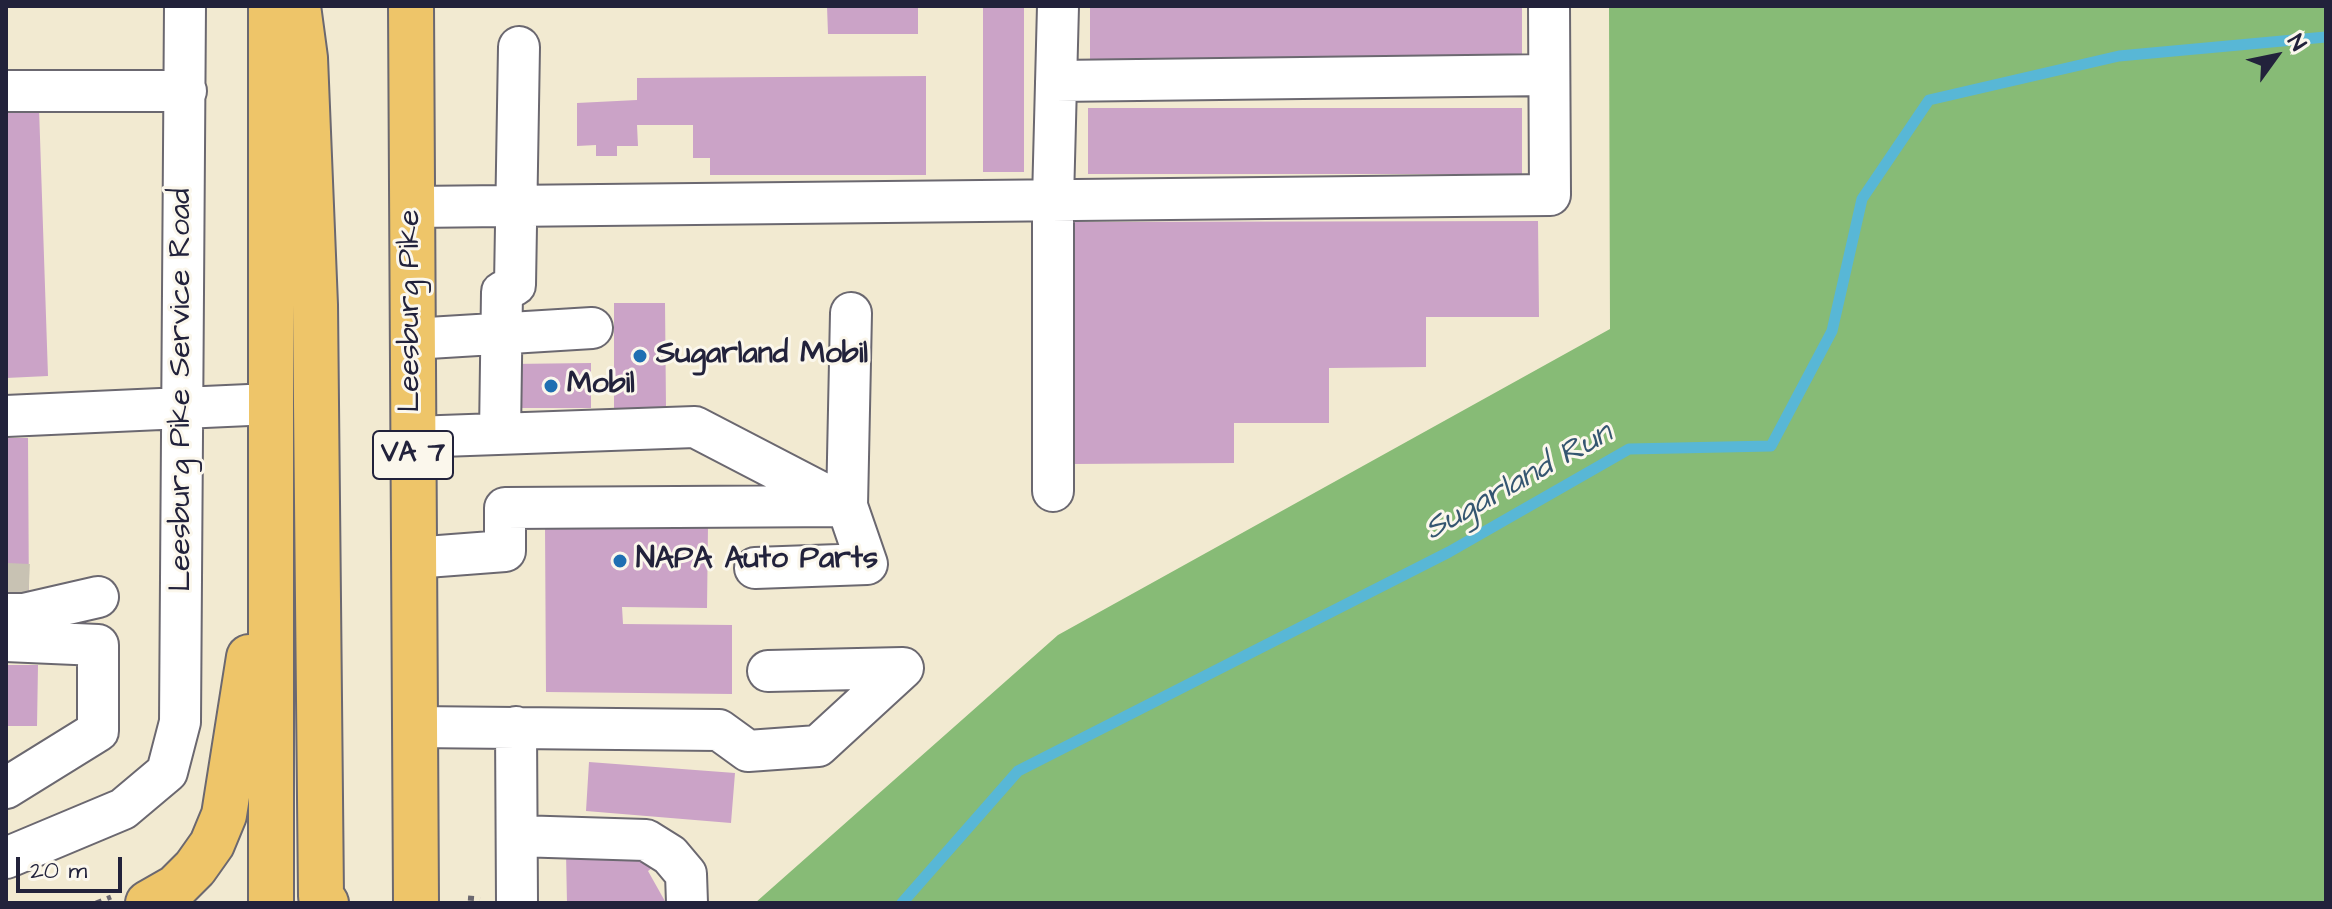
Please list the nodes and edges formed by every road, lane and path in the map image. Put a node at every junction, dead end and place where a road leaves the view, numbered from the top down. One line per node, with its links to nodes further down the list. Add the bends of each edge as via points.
1 (185, 6): 11 (street, Leesburg Pike Service Road)
2 (271, 6): 19 (highway)
3 (298, 6): 42 (highway, via 305,58 315,305 321,896)
4 (411, 6): 14 (highway, Leesburg Pike / VA 7)
5 (1058, 6): 9 (street)
6 (1549, 6): 8 (street)
7 (519, 47): 13 (street)
8 (1549, 75): 9 (street); 12 (street, via 1550,195)
9 (1056, 81): 12 (street)
10 (6, 91): 11 (street)
11 (186, 91): 20 (street, Leesburg Pike Service Road)
12 (1053, 200): 13 (street); 24 (street)
13 (516, 206): 14 (street); 17 (street, via 515,285 502,292)
14 (411, 207): 18 (highway, Leesburg Pike / VA 7)
15 (851, 313): 25 (street)
16 (592, 328): 17 (street)
17 (502, 334): 18 (street); 22 (street)
18 (412, 339): 23 (highway, Leesburg Pike / VA 7)
19 (271, 404): 20 (street); 26 (highway)
20 (182, 407): 21 (street); 39 (street, Leesburg Pike Service Road, via 180,722 167,772 123,809)
21 (6, 416)
22 (500, 434): 23 (street); 25 (street, via 695,427)
23 (413, 437): 27 (highway, Leesburg Pike / VA 7)
24 (1053, 491)
25 (847, 506): 27 (street, via 505,508 505,551); 28 (street, via 867,564)
26 (270, 508): 40 (highway, via 224,815 195,868); 41 (highway)
27 (413, 558): 33 (highway, Leesburg Pike / VA 7)
28 (755, 568)
29 (18, 599): 30 (street, via 24,614)
30 (87, 599)
31 (6, 641): 36 (street, via 98,645 98,731)
32 (768, 671): 34 (street, via 903,668 818,746 748,751 719,730)
33 (414, 727): 34 (street); 43 (highway, Leesburg Pike / VA 7)
34 (516, 727): 38 (street)
35 (6, 755): 36 (street)
36 (57, 756): 37 (street)
37 (6, 788)
38 (517, 836): 44 (street); 45 (street, via 646,840 670,855 686,874)
39 (6, 858)
40 (148, 903)
41 (271, 903)
42 (326, 903)
43 (416, 903)
44 (517, 903)
45 (687, 903)

